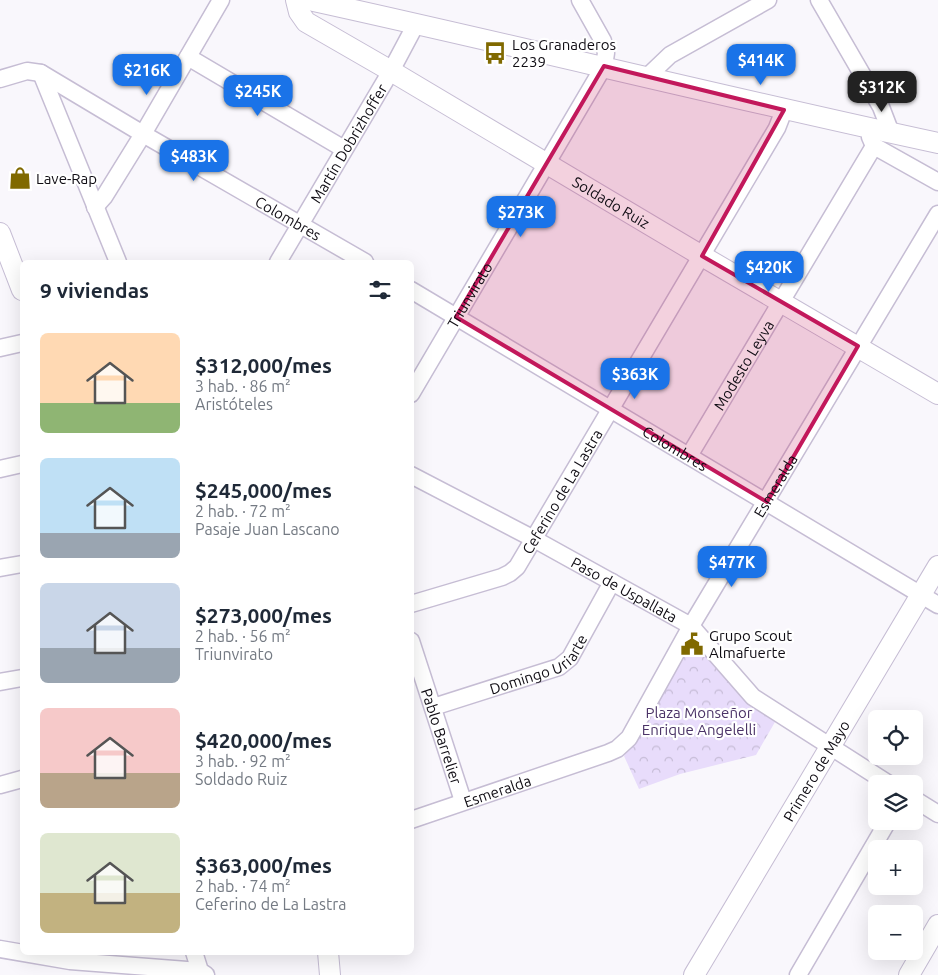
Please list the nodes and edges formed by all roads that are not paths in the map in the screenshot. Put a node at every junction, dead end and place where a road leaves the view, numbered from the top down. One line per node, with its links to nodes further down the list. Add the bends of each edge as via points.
1 (221, 0): 9 (street)
2 (296, 0): 11 (main road, Soldado Ruiz, via 298,12 306,22)
3 (309, 0): 7 (main road)
4 (580, 0): 10 (street, via 604,41)
5 (768, 0): 13 (street, via 670,55)
6 (819, 0): 16 (street, via 881,107)
7 (351, 5): 8 (main road)
8 (416, 24): 10 (main road); 11 (street, Martín Dobrizhoffer)
9 (188, 57): 17 (street); 20 (street)
10 (604, 66): 13 (main road); 21 (street, Triunvirato)
11 (391, 71): 20 (street, Martín Dobrizhoffer); 21 (main road, Soldado Ruiz)
12 (41, 73): 14 (street, via 18,72); 17 (street, Colombres); 23 (street)
13 (648, 76): 15 (main road)
14 (0, 79)
15 (784, 110): 18 (main road); 27 (street, Ceferino de La Lastra, via 777,128)
16 (891, 133): 18 (main road); 19 (main road)
17 (143, 134): 23 (street); 25 (street, Colombres)
18 (870, 136): 22 (street); 33 (street, Modesto Leyva)
19 (938, 142)
20 (344, 149): 25 (street, Martín Dobrizhoffer)
21 (547, 163): 27 (main road, Soldado Ruiz); 34 (street, Triunvirato)
22 (938, 182)
23 (95, 207): 28 (street)
24 (938, 214): 36 (street, Esmeralda)
25 (300, 224): 29 (street, Martín Dobrizhoffer); 30 (street, Colombres)
26 (1, 236): 31 (main road)
27 (702, 256): 33 (main road, Soldado Ruiz); 40 (street, Ceferino de La Lastra)
28 (117, 260)
29 (279, 260)
30 (361, 260)
31 (20, 285)
32 (414, 292): 34 (street, Colombres)
33 (782, 302): 36 (main road, Soldado Ruiz); 41 (street, Modesto Leyva)
34 (456, 317): 38 (street, Triunvirato); 40 (street, Colombres)
35 (20, 343): 37 (street)
36 (858, 346): 39 (main road, Soldado Ruiz); 45 (street, Esmeralda)
37 (0, 348)
38 (414, 389)
39 (937, 392)
40 (612, 410): 41 (street, Colombres); 46 (street, Ceferino de La Lastra)
41 (689, 456): 45 (street, Colombres)
42 (20, 464): 43 (street)
43 (0, 469)
44 (414, 477): 46 (street, Paso de Uspallata)
45 (766, 502): 51 (street, Colombres); 53 (street, Esmeralda)
46 (534, 540): 50 (street, Paso de Uspallata); 52 (street, Ceferino de La Lastra, via 510,573)
47 (20, 564): 49 (street)
48 (938, 566): 51 (main road, Primero de Mayo)
49 (0, 568)
50 (612, 582): 53 (street, Paso de Uspallata); 57 (street, Domingo Uriarte, via 564,664)
51 (930, 600): 58 (main road, Primero de Mayo)
52 (414, 603)
53 (691, 626): 58 (street, Paso de Uspallata, via 753,697); 62 (street, Esmeralda, via 624,744 608,753)
54 (414, 651): 57 (street, Pablo Barrelier)
55 (20, 678): 56 (street)
56 (0, 682)
57 (433, 707): 62 (street, Pablo Barrelier)
58 (831, 747): 59 (street, Paso de Uspallata); 76 (main road, Primero de Mayo)
59 (875, 775)
60 (20, 779): 61 (street)
61 (0, 784)
62 (463, 801): 65 (street, Esmeralda)
63 (923, 805): 64 (street)
64 (938, 814)
65 (414, 819)
66 (883, 830): 77 (street)
67 (938, 925): 78 (main road)
68 (0, 949): 69 (street)
69 (20, 953)
70 (30, 955): 73 (street)
71 (195, 955): 74 (street)
72 (328, 955): 75 (main road)
73 (71, 963): 74 (street)
74 (203, 973)
75 (330, 975)
76 (694, 975)
77 (798, 975)
78 (909, 975)

